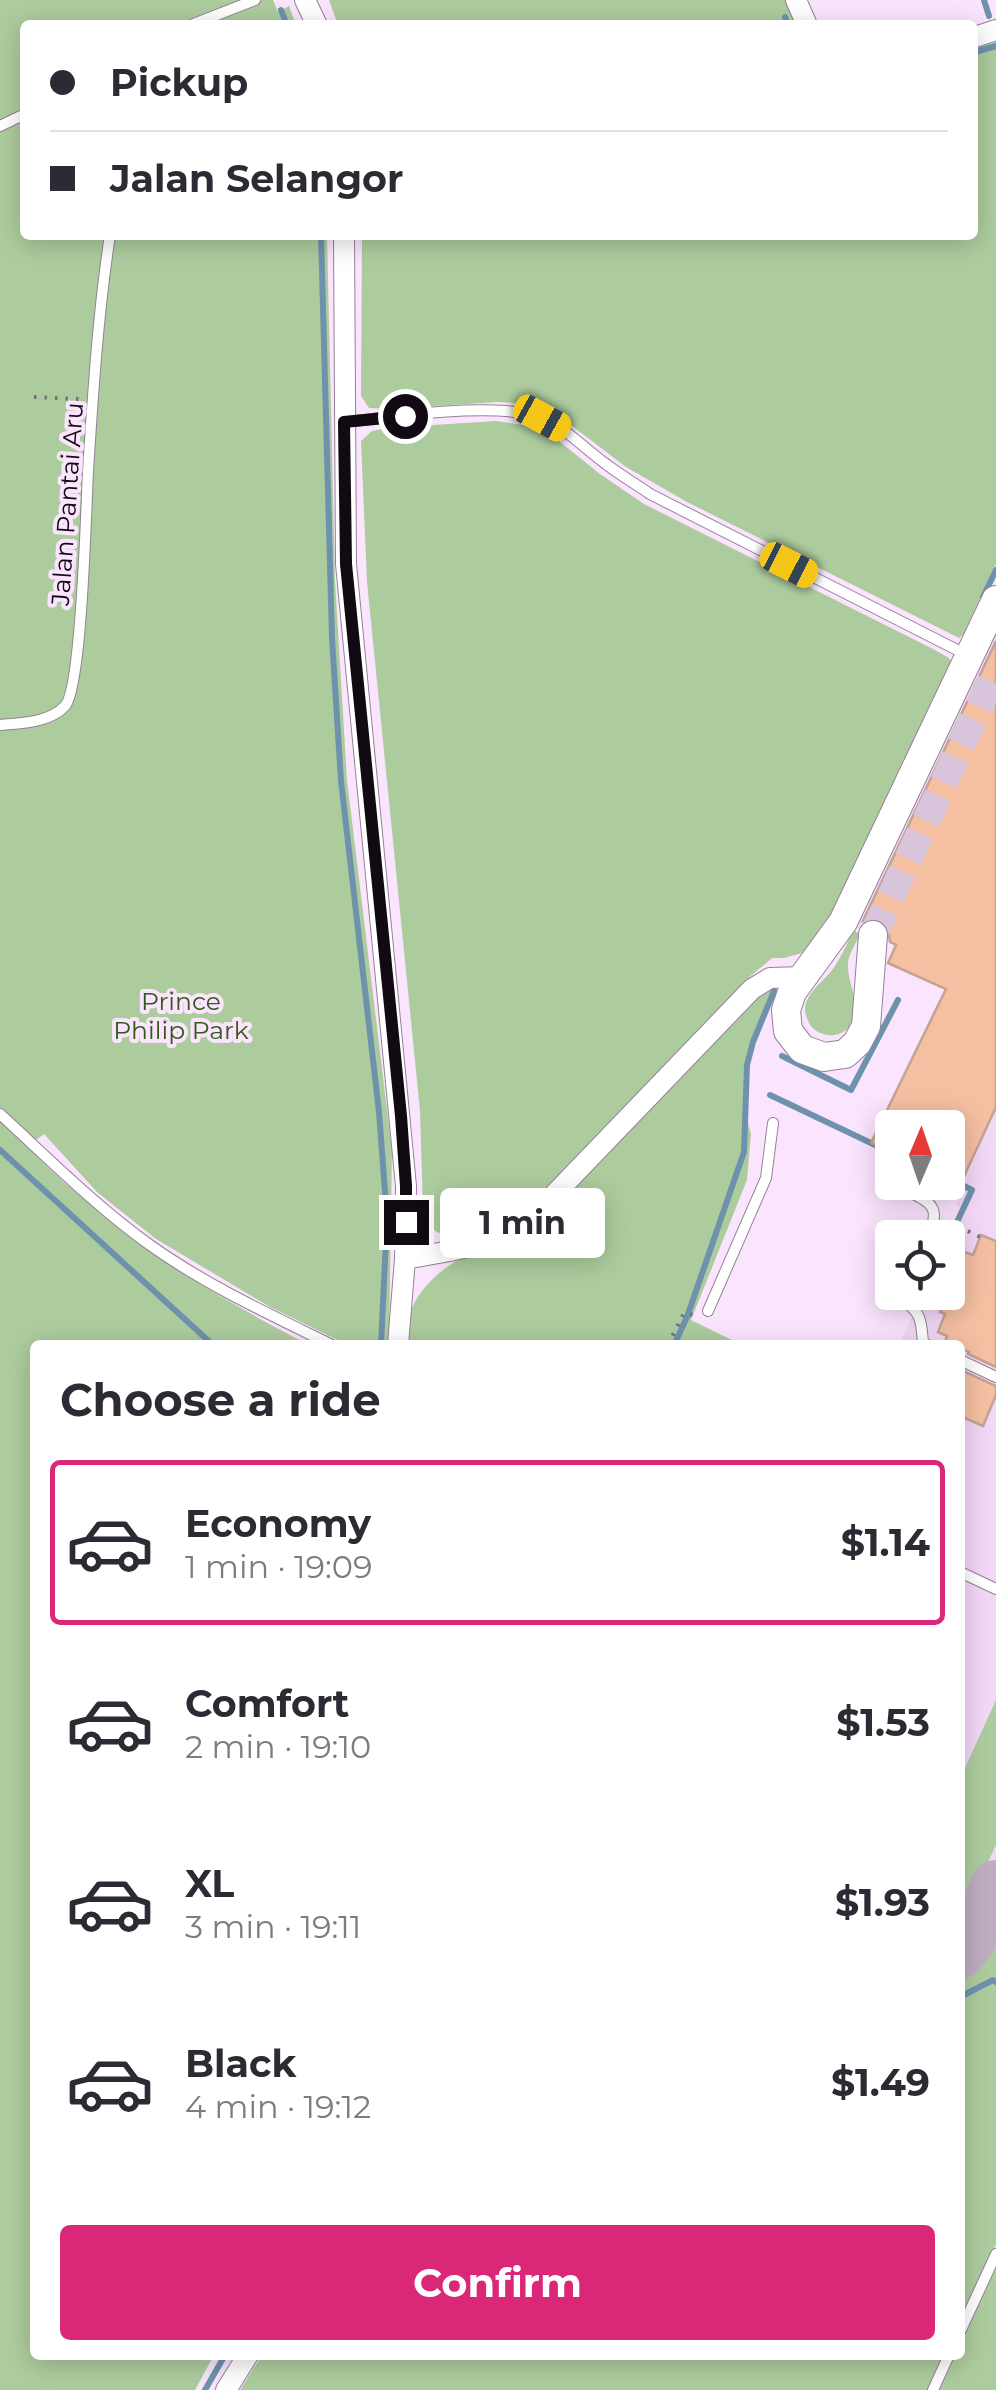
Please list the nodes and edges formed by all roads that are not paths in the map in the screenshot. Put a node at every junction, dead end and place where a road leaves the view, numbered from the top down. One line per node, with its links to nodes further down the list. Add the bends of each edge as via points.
1 (255, 0): 2 (lane)
2 (204, 20)
3 (109, 240): 8 (lane, Jalan Pantai Aru, via 73,688 52,715)
4 (344, 240): 5 (street)
5 (344, 422): 7 (lane, via 465,412 542,418 650,494); 13 (street, via 346,564 401,1116)
6 (996, 600): 7 (main road)
7 (970, 656): 10 (main road, via 842,922)
8 (0, 725)
9 (873, 935): 10 (main road, via 866,1026 845,1054 824,1057 802,1049 788,1031 786,1010)
10 (802, 977): 13 (street, via 770,978 752,988 524,1225 505,1238)
11 (0, 1114): 16 (lane, via 152,1246)
12 (773, 1124): 14 (lane, via 766,1178)
13 (404, 1258): 17 (street)
14 (708, 1310)
15 (916, 1310): 18 (lane)
16 (322, 1340)
17 (398, 1340)
18 (923, 1340)
19 (965, 1362): 20 (lane)
20 (996, 1377)
21 (965, 1574): 22 (lane)
22 (996, 1589)
23 (996, 2254): 24 (lane)
24 (965, 2321)
25 (245, 2360): 27 (street)
26 (947, 2360): 28 (lane)
27 (226, 2390)
28 (933, 2390)

